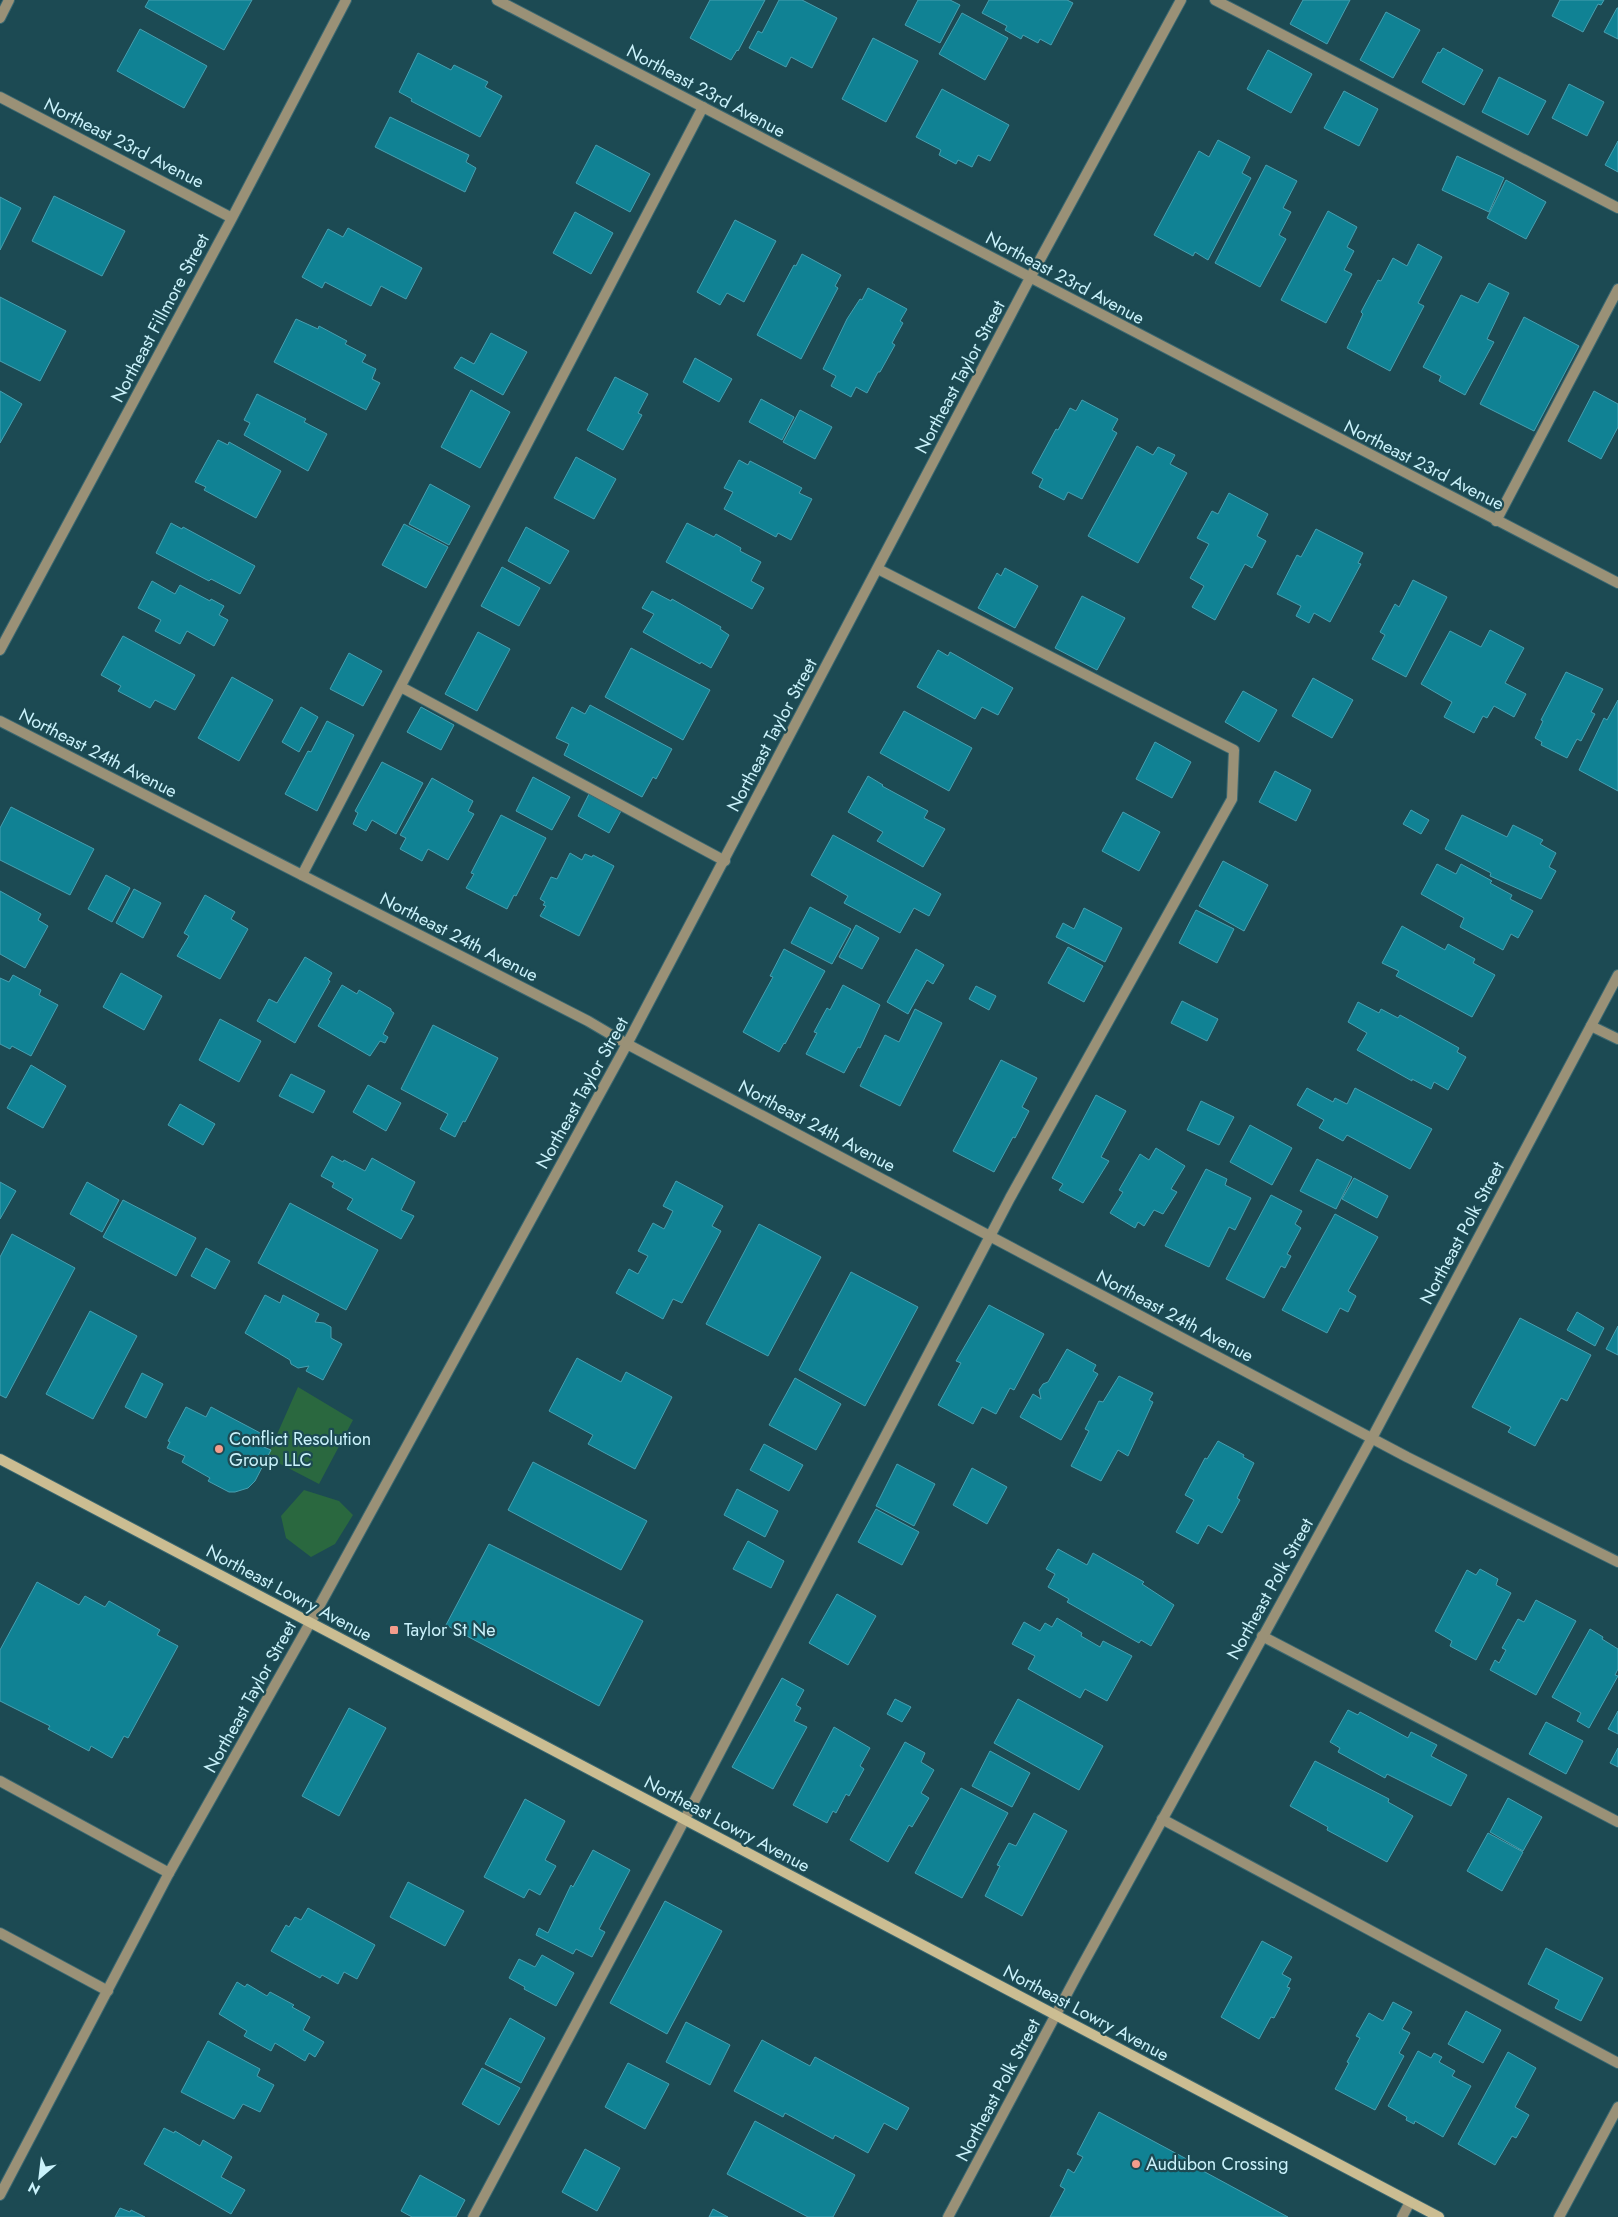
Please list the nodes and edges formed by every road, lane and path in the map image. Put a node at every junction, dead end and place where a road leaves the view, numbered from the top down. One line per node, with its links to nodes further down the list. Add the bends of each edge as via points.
1 (9, 0): 6 (street)
2 (346, 0): 10 (street, Northeast Fillmore Street)
3 (498, 0): 8 (street, Northeast 23rd Avenue)
4 (1181, 0): 11 (street, Northeast Taylor Street)
5 (1215, 0): 9 (street)
6 (0, 18)
7 (0, 97): 10 (street, Northeast 23rd Avenue)
8 (703, 108): 11 (street, Northeast 23rd Avenue); 17 (street)
9 (1618, 208)
10 (232, 218): 16 (street, Northeast Fillmore Street)
11 (1030, 278): 13 (street, Northeast 23rd Avenue); 14 (street, Northeast Taylor Street)
12 (1618, 289): 13 (street)
13 (1496, 521): 15 (street, Northeast 23rd Avenue)
14 (878, 569): 19 (street, Northeast Taylor Street); 25 (street, via 1234,750 1232,799)
15 (1618, 583)
16 (0, 650)
17 (401, 687): 19 (street); 20 (street)
18 (0, 720): 20 (street, Northeast 24th Avenue)
19 (725, 861): 24 (street, Northeast Taylor Street)
20 (302, 875): 24 (street, Northeast 24th Avenue, via 579,1016)
21 (1618, 975): 22 (street, Northeast Polk Street)
22 (1591, 1026): 23 (street); 26 (street, Northeast Polk Street)
23 (1618, 1039)
24 (627, 1044): 25 (street, Northeast 24th Avenue); 29 (street, Northeast Taylor Street)
25 (990, 1236): 26 (street, Northeast 24th Avenue); 33 (street)
26 (1372, 1438): 28 (street, Northeast 24th Avenue); 30 (street, Northeast Polk Street)
27 (0, 1459): 29 (main road, Northeast Lowry Avenue)
28 (1618, 1562)
29 (310, 1623): 33 (main road, Northeast Lowry Avenue); 35 (street, Northeast Taylor Street)
30 (1262, 1636): 32 (street, Northeast Polk Street); 34 (street)
31 (0, 1781): 35 (street)
32 (1162, 1819): 38 (street, Northeast Polk Street); 39 (street)
33 (684, 1820): 38 (main road, Northeast Lowry Avenue); 43 (street)
34 (1618, 1822)
35 (170, 1873): 37 (street, Northeast Taylor Street)
36 (0, 1932): 37 (street)
37 (108, 1991): 41 (street, Northeast Taylor Street)
38 (1056, 2015): 42 (main road, Northeast Lowry Avenue); 44 (street, Northeast Polk Street)
39 (1618, 2063)
40 (1618, 2107): 47 (street)
41 (0, 2195)
42 (1410, 2202): 45 (street); 46 (main road, Northeast Lowry Avenue)
43 (474, 2217)
44 (948, 2217)
45 (1402, 2217)
46 (1440, 2217)
47 (1559, 2217)

